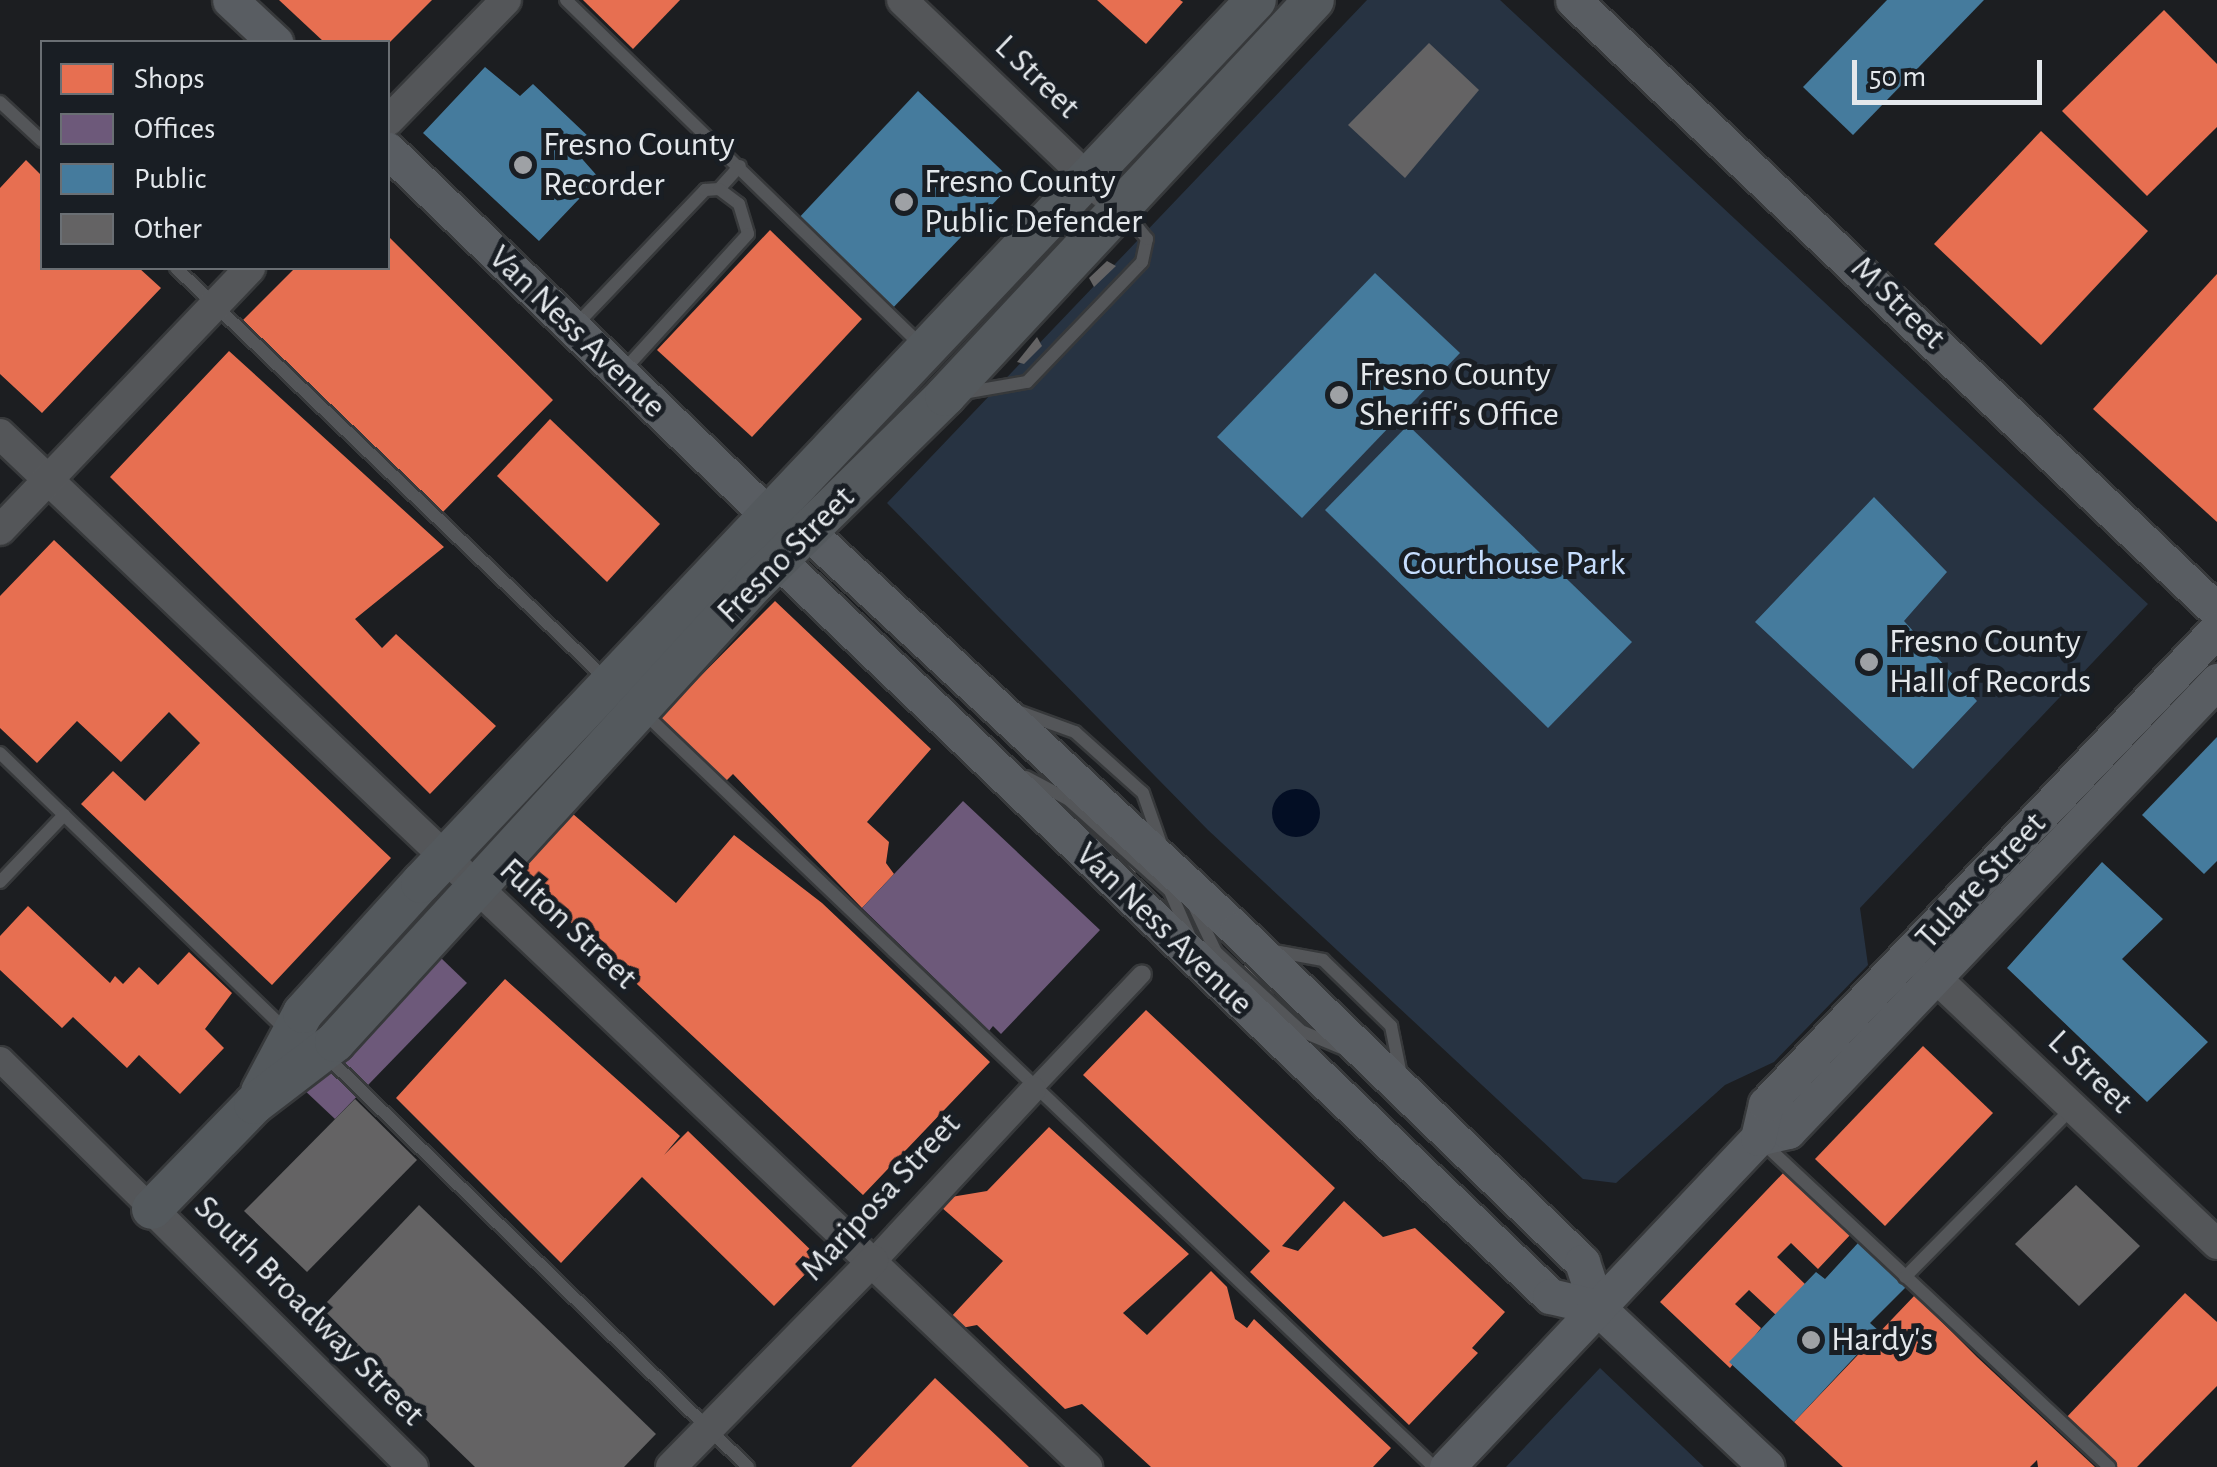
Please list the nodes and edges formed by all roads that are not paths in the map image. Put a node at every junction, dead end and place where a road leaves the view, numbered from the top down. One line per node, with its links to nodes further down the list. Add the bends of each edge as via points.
1 (230, 0): 9 (main road)
2 (506, 0): 11 (street)
3 (566, 0): 14 (lane)
4 (902, 0): 16 (street, L Street)
5 (1256, 0): 16 (main road, Fresno Street)
6 (1265, 0): 15 (main road, via 1252,28 1156,134)
7 (1314, 0): 15 (main road, Fresno Street)
8 (1573, 0): 31 (main road, M Street)
9 (273, 40)
10 (0, 102): 12 (lane)
11 (390, 119)
12 (40, 139)
13 (390, 152): 22 (main road, Van Ness Avenue)
14 (740, 166): 17 (lane); 23 (lane)
15 (1162, 166): 18 (main road, Fresno Street)
16 (1089, 178): 18 (street, L Street); 23 (main road, Fresno Street)
17 (719, 189): 22 (lane, via 706,190); 24 (lane, via 740,204 748,234)
18 (1121, 207): 29 (main road, Fresno Street, via 946,396)
19 (178, 270): 21 (lane)
20 (248, 270): 21 (street)
21 (215, 304): 26 (street); 34 (lane)
22 (574, 328): 24 (main road, Van Ness Avenue)
23 (926, 350): 27 (main road, Fresno Street)
24 (620, 373): 27 (main road, Van Ness Avenue)
25 (0, 434): 26 (street, Fulton Street)
26 (48, 480): 28 (street); 37 (street, Fulton Street)
27 (767, 514): 29 (main road, Van Ness Avenue); 30 (main road); 34 (main road, Fresno Street)
28 (0, 530)
29 (807, 532): 30 (main road, Fresno Street); 38 (main road, Van Ness Avenue)
30 (778, 560): 34 (main road, Fresno Street); 47 (main road, Van Ness Avenue, via 1203,965)
31 (2217, 611)
32 (2217, 629): 42 (main road, Tulare Street)
33 (2217, 682): 42 (main road, Tulare Street)
34 (626, 697): 37 (main road, Fresno Street); 40 (main road, Fresno Street); 48 (lane)
35 (0, 753): 36 (lane)
36 (64, 815): 39 (lane); 44 (lane)
37 (443, 860): 40 (street, Fulton Street); 44 (main road, Fresno Street, via 303,1012)
38 (1175, 871): 41 (main road, Van Ness Avenue); 46 (lane, via 1216,952 1301,1031)
39 (0, 882)
40 (473, 887): 44 (main road, Fresno Street); 55 (street, Fulton Street)
41 (1257, 948): 46 (main road, Van Ness Avenue); 49 (lane, via 1323,960 1390,1026)
42 (1923, 966): 50 (street, L Street); 51 (main road, Tulare Street, via 1766,1104)
43 (1142, 974): 48 (street, Mariposa Street)
44 (307, 1044): 53 (main road, Fresno Street); 58 (lane)
45 (0, 1059): 53 (street)
46 (1372, 1061): 49 (main road, Van Ness Avenue)
47 (1311, 1078): 52 (main road, via 1354,1076 1390,1112); 57 (main road, Van Ness Avenue, via 1550,1296)
48 (1034, 1089): 55 (street, Mariposa Street); 63 (lane)
49 (1405, 1092): 52 (main road, Van Ness Avenue)
50 (2073, 1107): 54 (street, L Street); 56 (lane)
51 (1758, 1138): 56 (lane); 57 (main road, Tulare Street)
52 (1476, 1159): 57 (main road, Van Ness Avenue, via 1582,1262)
53 (152, 1209): 59 (street, South Broadway Street)
54 (2217, 1244)
55 (873, 1261): 58 (street, Mariposa Street); 62 (street, Fulton Street)
56 (1905, 1277): 66 (lane)
57 (1597, 1307): 64 (main road, Tulare Street); 65 (main road, Van Ness Avenue)
58 (711, 1430): 60 (street, Mariposa Street); 61 (lane)
59 (413, 1467)
60 (672, 1467)
61 (748, 1467)
62 (1086, 1467)
63 (1434, 1467)
64 (1447, 1467)
65 (1767, 1467)
66 (2109, 1467)

